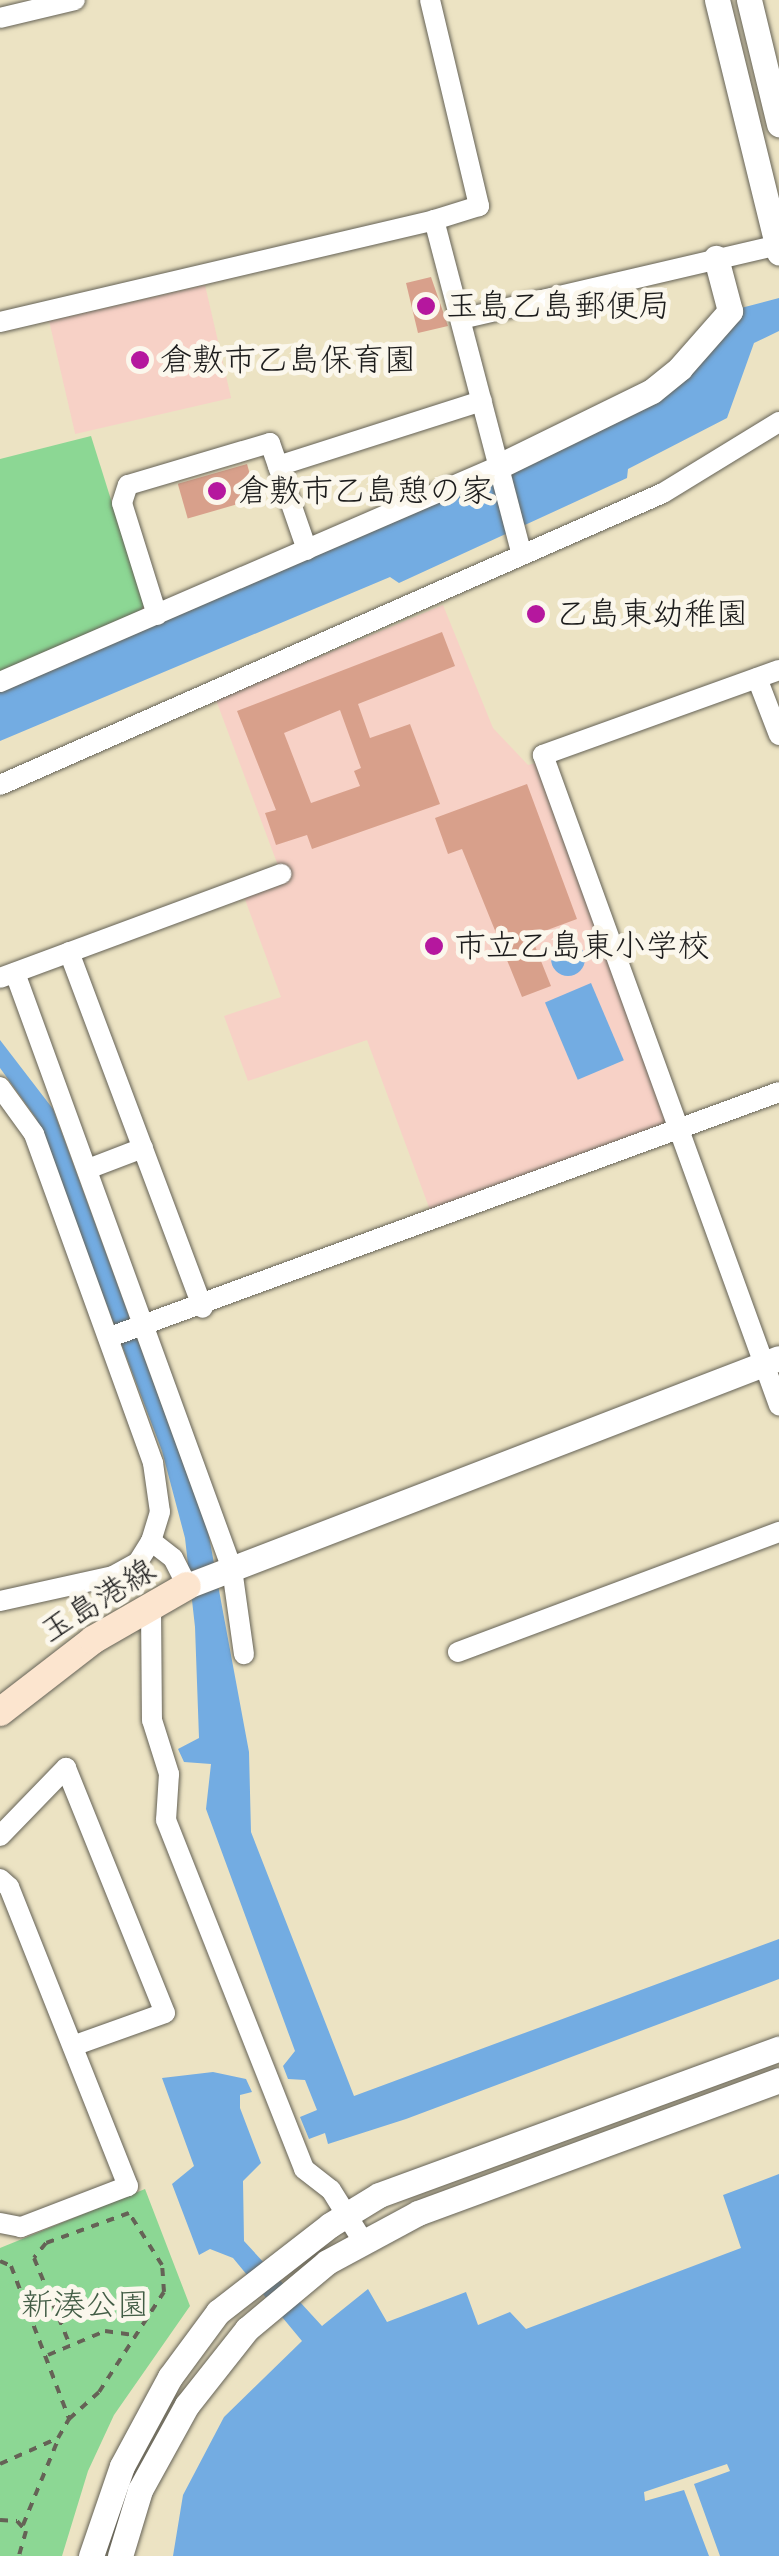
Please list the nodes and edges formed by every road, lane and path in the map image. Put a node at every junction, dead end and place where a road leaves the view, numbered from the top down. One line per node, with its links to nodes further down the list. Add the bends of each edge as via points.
1 (75, 0): 5 (street)
2 (430, 0): 7 (street, via 479,206)
3 (717, 0): 8 (street)
4 (749, 0): 6 (street)
5 (0, 18)
6 (779, 124)
7 (434, 220): 10 (street); 11 (street)
8 (778, 248): 9 (street)
9 (716, 258): 10 (street); 15 (street, via 730,311 680,368 636,399)
10 (461, 320): 12 (street)
11 (0, 322)
12 (482, 401): 14 (street); 15 (street)
13 (779, 422): 16 (street, via 663,492)
14 (278, 466): 17 (street); 18 (street, via 270,442 128,484 121,492)
15 (499, 466): 16 (street); 17 (street)
16 (518, 545): 23 (street)
17 (306, 550): 18 (street)
18 (157, 615): 21 (street)
19 (779, 670): 20 (street)
20 (757, 678): 22 (street); 29 (street, via 544,756)
21 (0, 682)
22 (779, 735)
23 (0, 785)
24 (282, 874): 25 (street)
25 (69, 952): 26 (street); 30 (street)
26 (7, 976): 31 (street)
27 (0, 1087): 34 (street, via 34,1134)
28 (779, 1092): 29 (street)
29 (678, 1130): 32 (street); 35 (street)
30 (143, 1148): 31 (street); 32 (street)
31 (88, 1169): 33 (street)
32 (203, 1308): 33 (street)
33 (145, 1327): 34 (street); 39 (street)
34 (110, 1337): 38 (street, via 159,1482 160,1512)
35 (772, 1361): 36 (street); 39 (street)
36 (779, 1405)
37 (779, 1532): 43 (street)
38 (151, 1541): 40 (street, via 173,1558); 41 (street, via 138,1562 113,1576)
39 (232, 1568): 40 (street); 44 (street)
40 (187, 1586): 42 (main road, 玉島港線)
41 (0, 1601)
42 (150, 1609): 45 (main road, 玉島港線, via 93,1640); 51 (street, via 152,1720 170,1774 166,1820 304,2168 331,2190)
43 (458, 1652)
44 (244, 1654)
45 (0, 1712)
46 (0, 1836): 48 (street, via 66,1768 165,2013)
47 (0, 1879): 48 (street, via 9,1887)
48 (72, 2046): 52 (street, via 128,2186 20,2227)
49 (779, 2049): 51 (street, via 379,2195)
50 (779, 2080): 53 (street)
51 (346, 2215): 53 (street); 64 (street, via 218,2312 170,2377 122,2466)
52 (0, 2223)
53 (361, 2238): 65 (street, via 248,2329 187,2405 140,2490)
54 (0, 2261): 57 (path, via 11,2266)
55 (132, 2335): 56 (path, via 105,2331); 56 (path, via 166,2281 144,2245 138,2218 124,2213 46,2243 34,2258); 58 (path, via 100,2392)
56 (68, 2343): 57 (path)
57 (48, 2355): 58 (path)
58 (69, 2419): 59 (path)
59 (58, 2438): 60 (path); 62 (path)
60 (0, 2464)
61 (0, 2520): 62 (path)
62 (23, 2525): 63 (path, via 28,2538)
63 (19, 2556)
64 (91, 2556)
65 (120, 2556)

